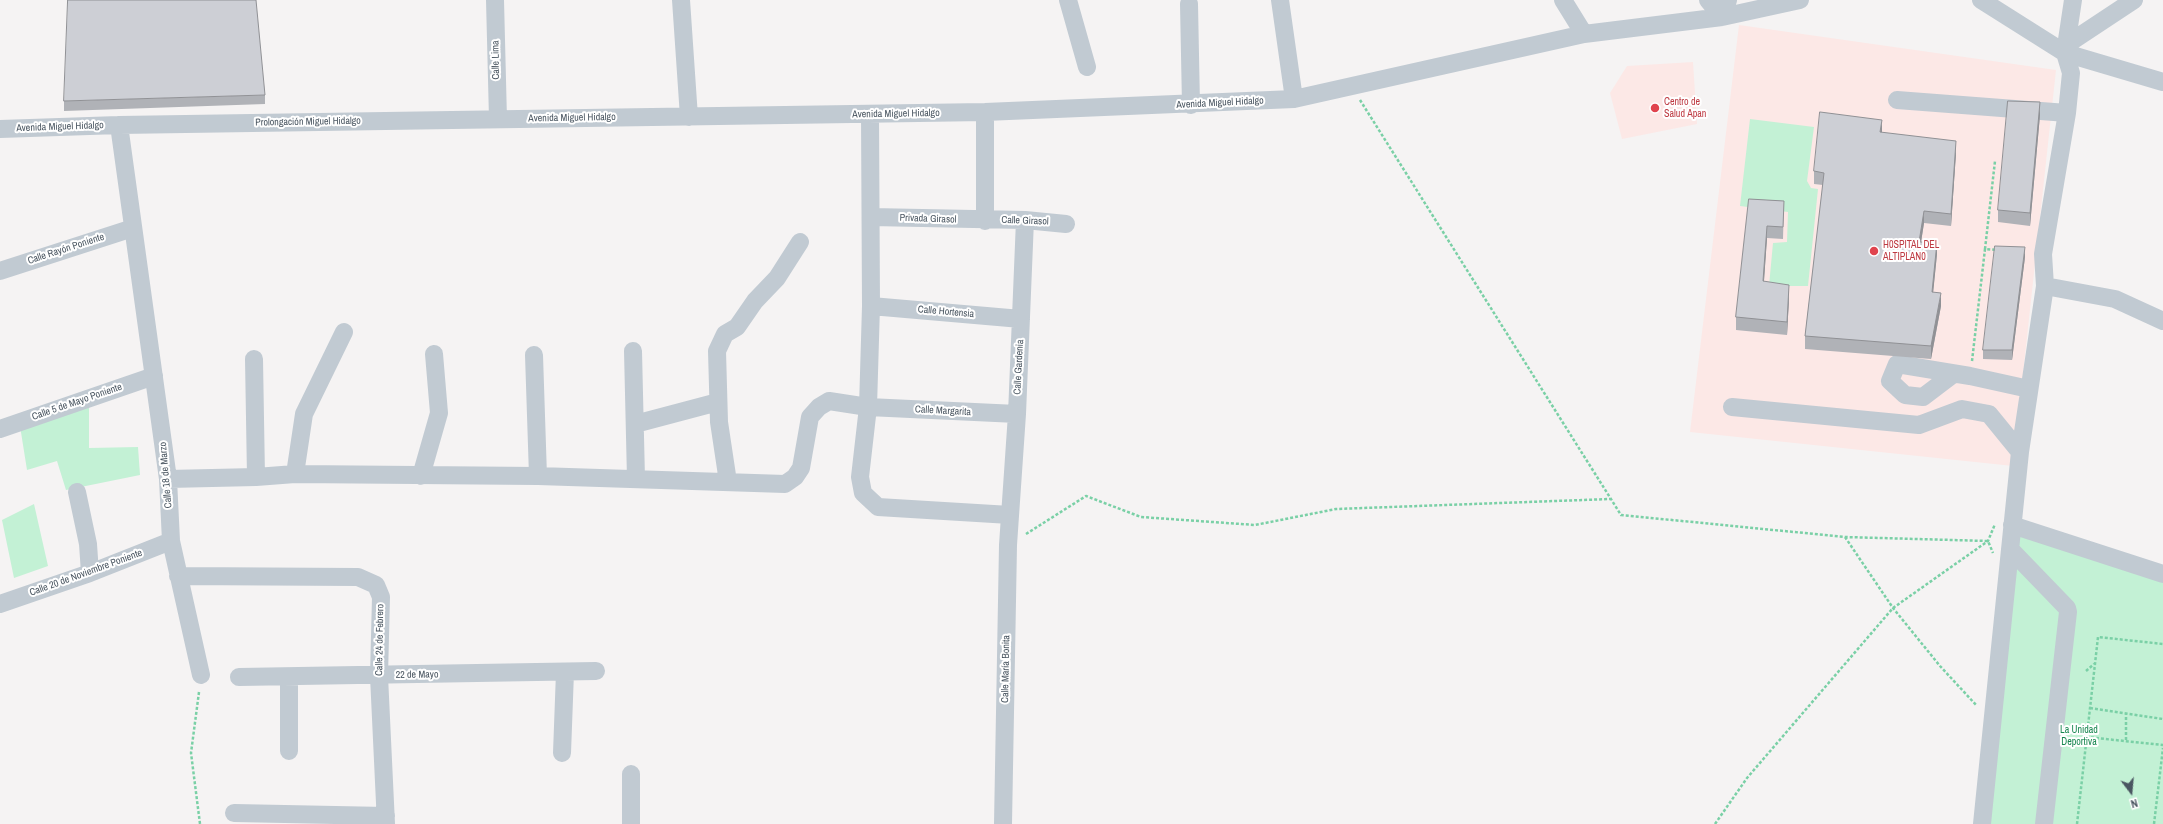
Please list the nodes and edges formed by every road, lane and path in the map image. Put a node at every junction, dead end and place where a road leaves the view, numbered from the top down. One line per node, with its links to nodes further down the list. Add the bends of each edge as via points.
1 (495, 0): 26 (street, Calle Lima)
2 (680, 0): 25 (street)
3 (1068, 0): 16 (street)
4 (1280, 0): 19 (street)
5 (1563, 0): 14 (street)
6 (1708, 0): 13 (street)
7 (1728, 0): 13 (street)
8 (1800, 0): 13 (street, Avenida Miguel Hidalgo)
9 (1981, 0): 15 (street)
10 (2073, 0): 15 (street)
11 (2134, 0): 15 (street)
12 (1189, 4): 21 (street)
13 (1722, 17): 14 (street, Avenida Miguel Hidalgo)
14 (1584, 34): 18 (street, Avenida Miguel Hidalgo)
15 (2065, 49): 17 (street); 23 (street, via 2071,73)
16 (1086, 67)
17 (2163, 82)
18 (1352, 88): 19 (street, Avenida Miguel Hidalgo); 67 (path)
19 (1294, 99): 21 (street, Avenida Miguel Hidalgo)
20 (1897, 100): 23 (street)
21 (1191, 105): 22 (street, Avenida Miguel Hidalgo)
22 (985, 112): 24 (street, Avenida Miguel Hidalgo); 32 (street)
23 (2067, 113): 39 (street, via 2043,254)
24 (870, 114): 25 (street, Avenida Miguel Hidalgo); 30 (street)
25 (689, 117): 26 (street, Avenida Miguel Hidalgo)
26 (498, 119): 27 (street, Prolongación Miguel Hidalgo)
27 (119, 126): 28 (street, Avenida Miguel Hidalgo); 34 (street, Calle 18 de Marzo)
28 (0, 129)
29 (1995, 161): 36 (path)
30 (871, 217): 32 (street, Privada Girasol); 40 (street)
31 (1025, 220): 32 (street, Calle Girasol); 33 (street, Calle Girasol); 41 (street, Calle Gardenia)
32 (985, 221)
33 (1066, 224)
34 (133, 228): 38 (street, Calle Rayón Poniente); 49 (street, Calle 18 de Marzo)
35 (800, 242): 52 (street, via 777,278 755,301 737,327 725,334 717,351)
36 (1985, 249): 37 (path); 50 (path)
37 (2000, 250)
38 (0, 270)
39 (2045, 286): 42 (street, via 2115,299); 51 (street)
40 (871, 306): 41 (street, Calle Hortensia); 53 (street)
41 (1021, 319): 55 (street, Calle Gardenia)
42 (2163, 321)
43 (344, 332): 59 (street, via 304,414)
44 (633, 351): 56 (street)
45 (434, 354): 60 (street, via 439,413)
46 (534, 355): 61 (street)
47 (254, 359): 62 (street)
48 (1952, 375): 50 (street)
49 (154, 376): 57 (street, Calle 5 de Mayo Poniente); 63 (street, Calle 18 de Marzo)
50 (1970, 376): 51 (street)
51 (2029, 389): 58 (street)
52 (718, 402): 56 (street); 65 (street)
53 (868, 407): 55 (street, Calle Margarita); 65 (street, Calle Margarita, via 829,402 819,407 810,417 801,468 795,477 785,484); 68 (street, via 860,477 863,493 878,507)
54 (1732, 408): 58 (street, via 1919,424 1962,409 1989,414)
55 (1017, 414): 68 (street, Calle Gardenia)
56 (635, 424): 64 (street)
57 (0, 429)
58 (2020, 452): 69 (street)
59 (295, 474): 60 (street, Calle Margarita); 62 (street, Calle Margarita)
60 (420, 476): 61 (street, Calle Margarita)
61 (538, 476): 64 (street, Calle Margarita)
62 (256, 477): 63 (street, Calle Margarita)
63 (168, 479): 71 (street, Calle 18 de Marzo)
64 (636, 479): 65 (street, Calle Margarita)
65 (728, 482)
66 (77, 492): 75 (street, via 88,544)
67 (1611, 499): 70 (path, via 1621,515); 73 (path, via 1336,509 1255,525 1141,517 1086,496)
68 (1010, 515): 73 (street, Calle María Bonita)
69 (2012, 525): 74 (street); 76 (street)
70 (1845, 537): 72 (path); 79 (path)
71 (171, 541): 75 (street, Calle 20 de Noviembre Poniente); 77 (street, Calle 18 de Marzo)
72 (1988, 541): 74 (path); 79 (path)
73 (1008, 544): 104 (street, Calle María Bonita)
74 (2002, 552): 92 (street); 107 (street, via 2067,608 2068,612)
75 (90, 573): 78 (street, Calle 20 de Noviembre Poniente)
76 (2163, 574)
77 (178, 576): 85 (street, Calle 18 de Marzo); 86 (street, Calle 24 de Febrero, via 358,577 376,585 381,597)
78 (0, 604)
79 (1893, 608): 92 (path, via 1940,666); 105 (path, via 1747,778)
80 (2163, 644): 81 (path, via 2098,636)
81 (2094, 664): 83 (path); 89 (path)
82 (596, 671): 84 (street, 22 de Mayo)
83 (2086, 671)
84 (566, 672): 86 (street, 22 de Mayo); 98 (street)
85 (201, 675): 102 (path, via 191,753)
86 (380, 676): 88 (street, 22 de Mayo); 101 (street, Calle 24 de Febrero)
87 (239, 677): 88 (street, 22 de Mayo)
88 (289, 678): 97 (street)
89 (2090, 708): 90 (path); 93 (path)
90 (2126, 713): 91 (path); 94 (path)
91 (2163, 719)
92 (1993, 722): 106 (street)
93 (2086, 736): 94 (path); 108 (path)
94 (2126, 740): 95 (path)
95 (2163, 745)
96 (2163, 748): 109 (path)
97 (289, 751)
98 (562, 753)
99 (631, 774): 103 (street)
100 (234, 813): 101 (street)
101 (386, 820)
102 (200, 824)
103 (631, 824)
104 (1003, 824)
105 (1715, 824)
106 (1982, 824)
107 (2044, 824)
108 (2077, 824)
109 (2154, 824)

